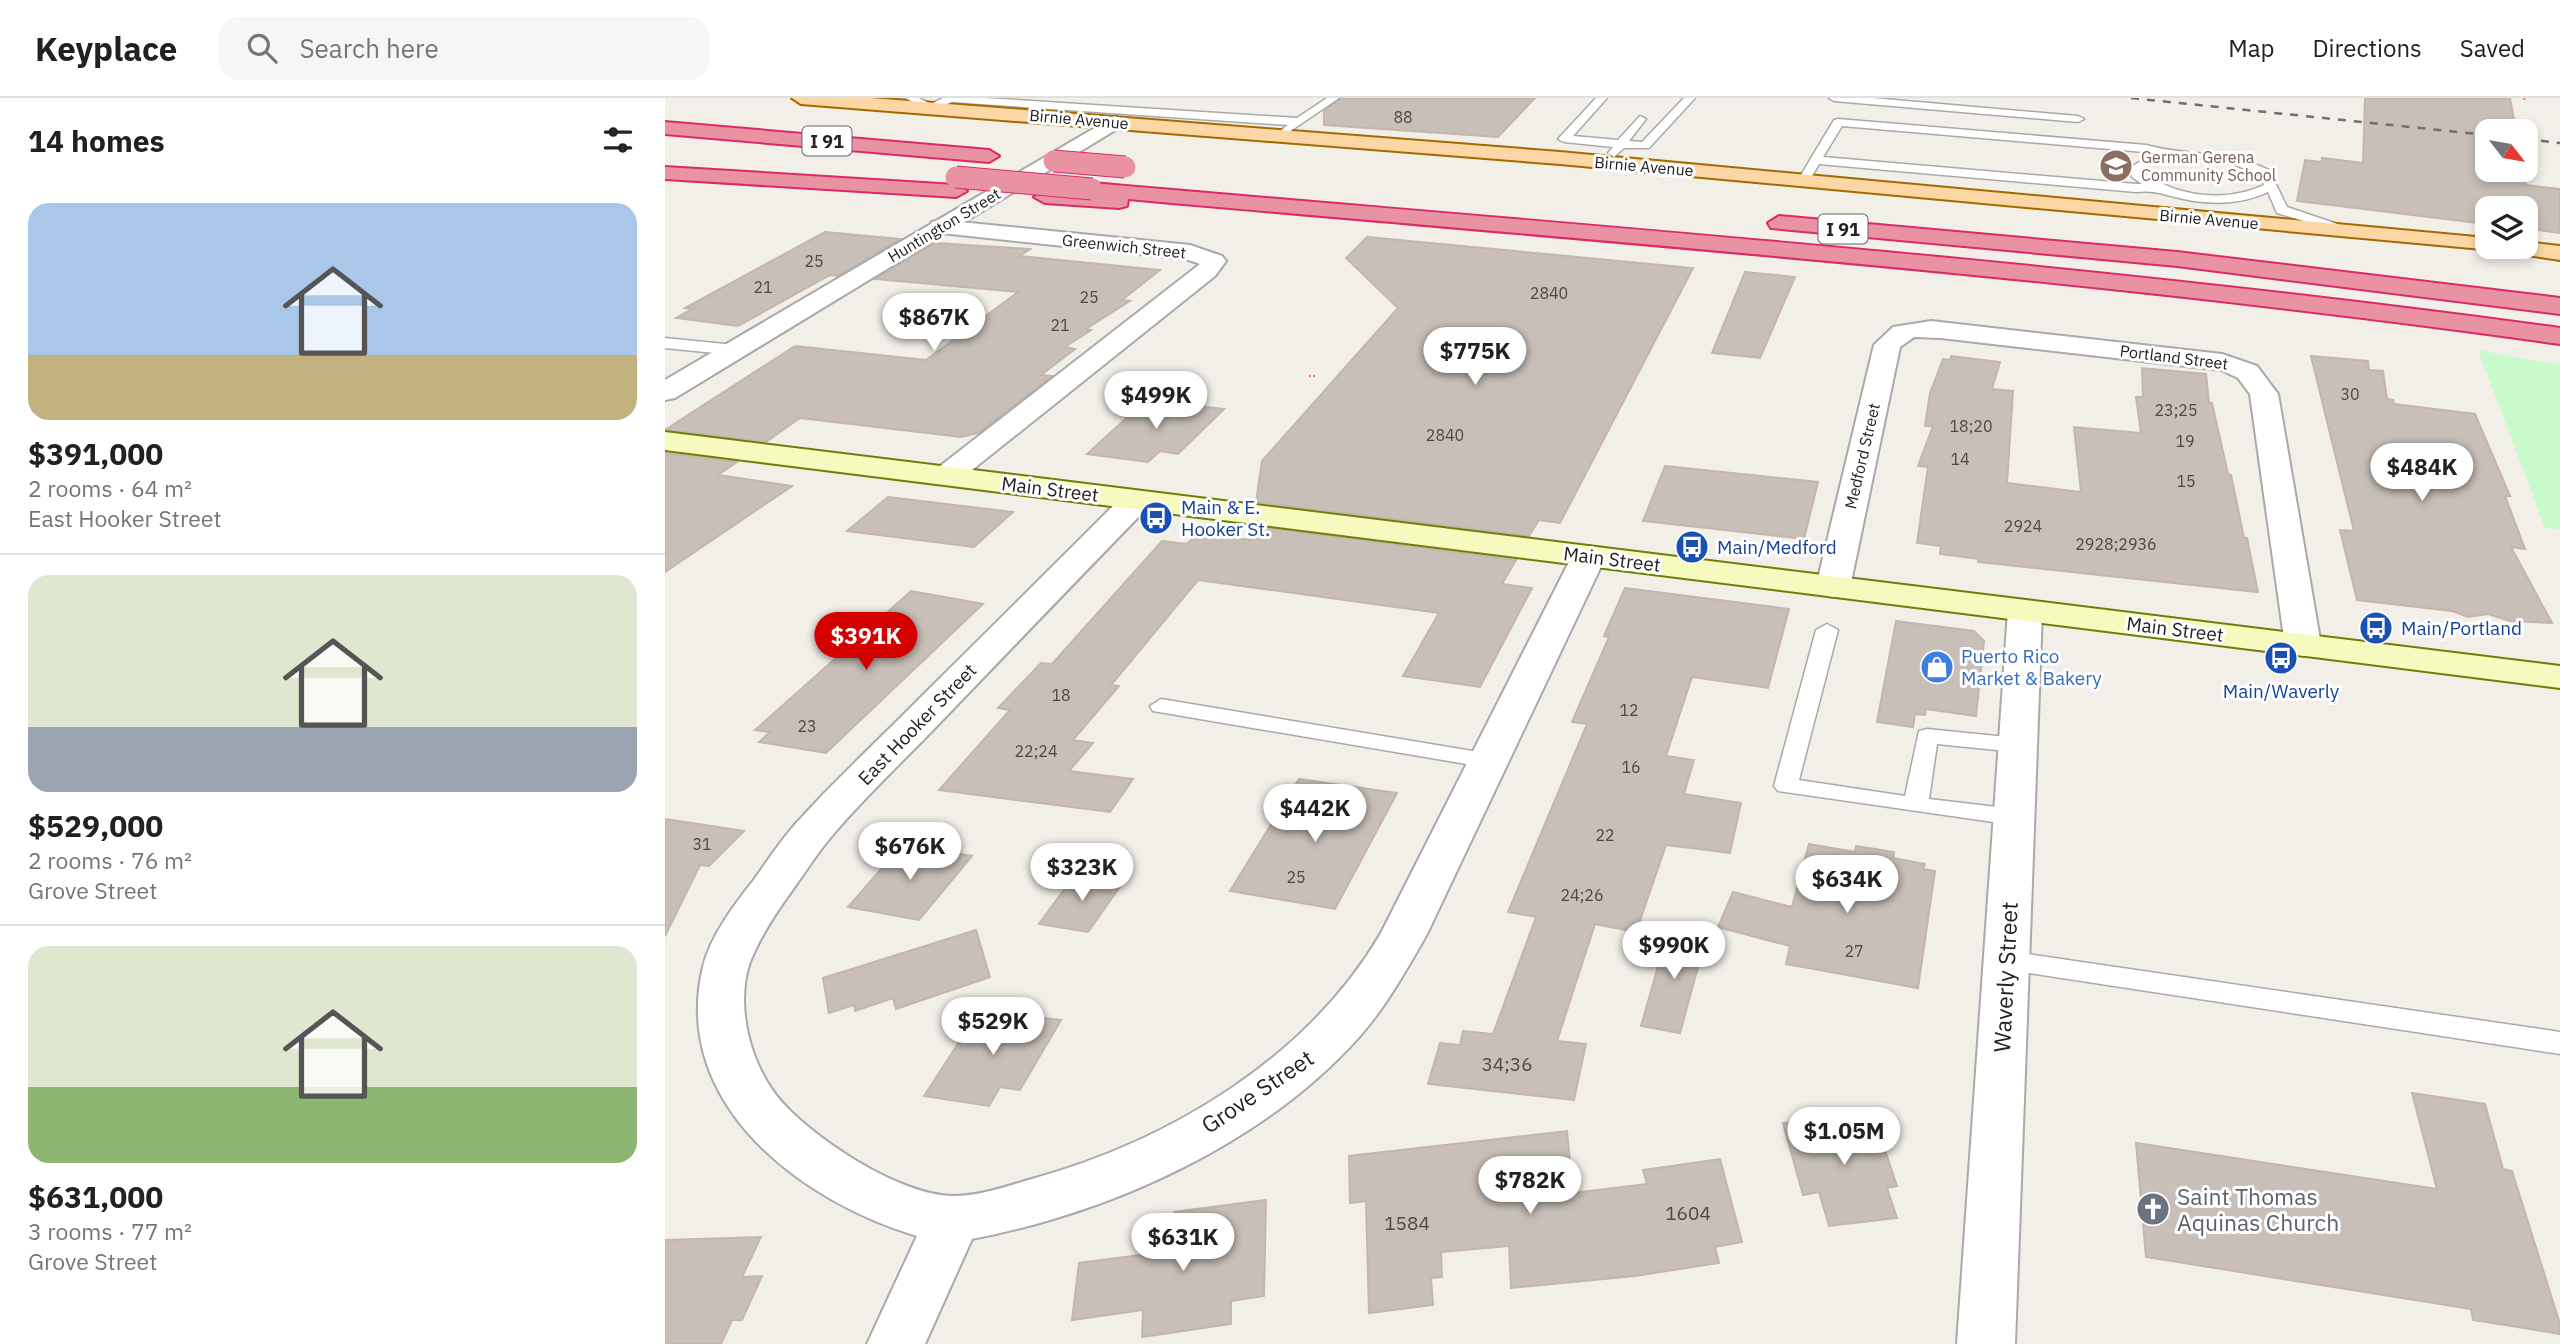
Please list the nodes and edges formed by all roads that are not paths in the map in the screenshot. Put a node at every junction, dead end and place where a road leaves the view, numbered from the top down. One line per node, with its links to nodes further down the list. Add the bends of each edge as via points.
1 (801, 98): 7 (main road, Birnie Avenue)
2 (910, 98): 7 (lane)
3 (1334, 98): 11 (lane)
4 (1602, 98): 14 (lane, via 1564,139)
5 (1690, 98): 14 (lane, via 1645,146)
6 (1834, 98): 8 (lane)
7 (931, 108): 10 (main road, Birnie Avenue); 11 (lane, via 950,99)
8 (2078, 118)
9 (1640, 119): 14 (lane)
10 (1115, 122): 13 (main road, Birnie Avenue); 27 (street, Huntington Street)
11 (1299, 122): 13 (lane)
12 (665, 128): 19 (highway, I 91, bridge)
13 (1281, 135): 18 (main road, Birnie Avenue)
14 (1622, 144): 18 (lane)
15 (2165, 156): 17 (lane, via 2145,149 1838,122); 23 (lane, via 2135,168 2136,174); 24 (lane, via 2204,155 2242,162 2265,173 2271,180)
16 (735, 157): 22 (highway, I 91)
17 (1815, 160): 21 (lane); 23 (lane)
18 (1606, 162): 21 (main road, Birnie Avenue)
19 (1153, 170)
20 (666, 173): 22 (highway)
21 (1804, 180): 28 (main road, Birnie Avenue)
22 (956, 184): 25 (highway, I 91, bridge, via 1092,189); 25 (highway, via 1045,197)
23 (2155, 186): 24 (lane, via 2228,197)
24 (2269, 187): 28 (lane, via 2281,210)
25 (1366, 214): 32 (highway, I 91)
26 (1758, 222): 33 (highway, I 91, via 2177,259)
27 (940, 227): 37 (street, Huntington Street); 41 (street, Greenwich Street, via 1190,252 1214,261)
28 (2357, 233): 29 (main road, Birnie Avenue)
29 (2475, 244)
30 (2538, 251): 31 (main road)
31 (2560, 253)
32 (2281, 299): 35 (highway, I 91); 38 (highway)
33 (2560, 306)
34 (1901, 331): 44 (street, Medford Street, via 1887,345); 47 (street, Portland Street, via 1961,332 2222,362 2254,374 2264,394)
35 (2560, 336)
36 (665, 343): 37 (lane)
37 (735, 350): 39 (street, Huntington Street)
38 (2560, 351)
39 (665, 392)
40 (665, 441): 41 (main road, Main Street)
41 (946, 476): 42 (main road, Main Street)
42 (1137, 500): 43 (main road, Main Street); 56 (street, East Hooker Street, via 814,829 749,918 726,965 721,1007 727,1048 742,1088 769,1124 806,1156 882,1200 916,1213)
43 (1589, 556): 44 (main road, Main Street); 51 (street, Grove Street)
44 (1833, 587): 45 (main road, Main Street)
45 (2025, 611): 47 (main road, Main Street); 50 (street, Waverly Street)
46 (1827, 630): 52 (lane, via 1786,786)
47 (2304, 645): 48 (main road, Main Street)
48 (2560, 677)
49 (1161, 706): 51 (lane)
50 (2017, 745): 52 (lane, via 1927,736); 53 (street, Waverly Street)
51 (1490, 761): 56 (street, Grove Street, via 1390,960 1317,1051 1244,1105 1156,1154 1053,1195 985,1215)
52 (1916, 805): 53 (lane)
53 (2014, 817): 54 (street, Waverly Street)
54 (2006, 961): 55 (lane); 58 (street, Waverly Street)
55 (2560, 1043)
56 (953, 1219): 57 (street)
57 (896, 1344)
58 (1986, 1344)

